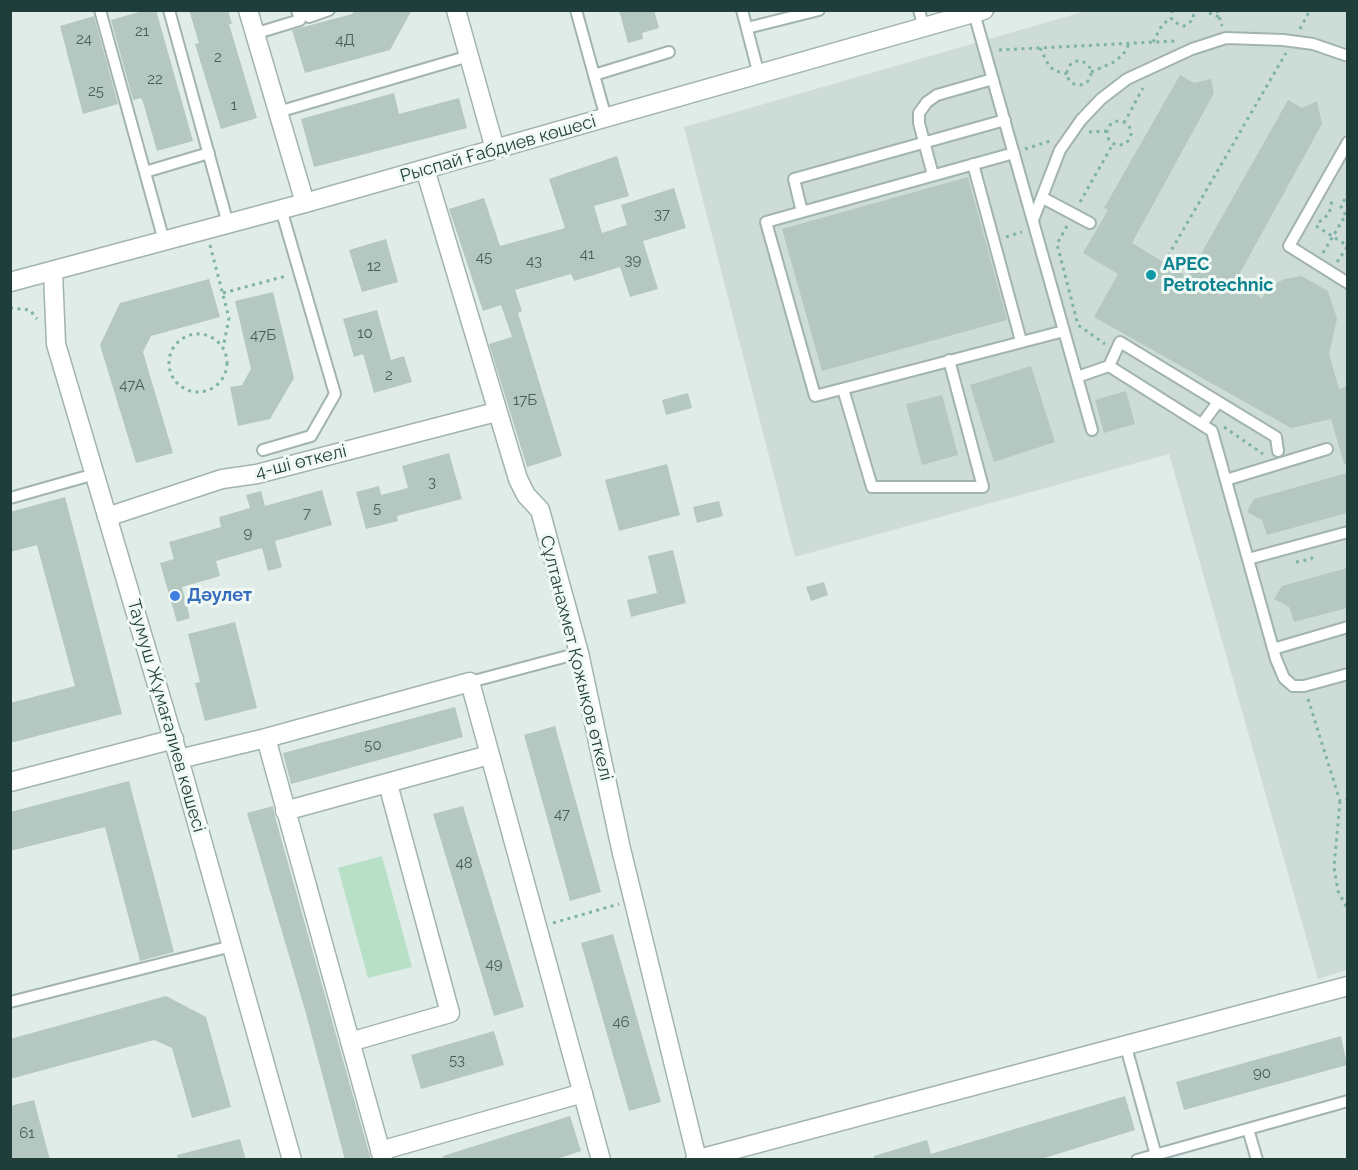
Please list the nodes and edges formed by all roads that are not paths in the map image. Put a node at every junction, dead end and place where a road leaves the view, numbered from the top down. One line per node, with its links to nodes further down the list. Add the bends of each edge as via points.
1 (100, 10): 31 (lane)
2 (169, 10): 27 (lane)
3 (248, 10): 14 (street)
4 (297, 10): 14 (lane, via 300,20)
5 (307, 10): 6 (lane, via 309,17)
6 (329, 10)
7 (456, 10): 16 (street)
8 (576, 10): 18 (lane)
9 (742, 10): 13 (lane)
10 (819, 10): 13 (lane)
11 (979, 12): 12 (street, Рыспай Ғабдиев көшесі); 20 (lane)
12 (921, 19): 19 (street, Рыспай Ғабдиев көшесі)
13 (747, 28): 19 (lane)
14 (255, 34): 21 (street)
15 (669, 52): 18 (lane)
16 (469, 56): 21 (lane); 26 (street)
17 (1347, 56): 33 (lane, via 1313,44 1226,38 1155,65 1127,79 1081,120 1060,150)
18 (594, 75): 22 (lane)
19 (759, 75): 22 (street, Рыспай Ғабдиев көшесі)
20 (993, 79): 23 (lane); 24 (lane, via 937,95 927,102 919,112)
21 (278, 112): 34 (street)
22 (606, 118): 26 (street, Рыспай Ғабдиев көшесі)
23 (1005, 120): 24 (lane); 28 (lane)
24 (925, 142): 32 (lane); 36 (lane, via 794,179)
25 (1347, 142): 43 (lane, via 1288,246)
26 (495, 149): 30 (street, Рыспай Ғабдиев көшесі)
27 (209, 153): 31 (lane); 39 (lane)
28 (1014, 153): 29 (lane); 37 (lane)
29 (973, 164): 32 (lane); 45 (lane)
30 (424, 169): 34 (street, Рыспай Ғабдиев көшесі); 51 (street, Сұлтанахмет Қожықов өткелі)
31 (145, 172): 40 (lane)
32 (933, 175): 36 (lane)
33 (1043, 198): 37 (lane); 38 (lane)
34 (305, 202): 35 (street, Рыспай Ғабдиев көшесі)
35 (281, 209): 39 (street, Рыспай Ғабдиев көшесі); 55 (lane, via 334,394 311,436)
36 (802, 212): 49 (lane, via 766,222 815,396)
37 (1033, 220): 44 (lane)
38 (1090, 223)
39 (228, 224): 40 (street, Рыспай Ғабдиев көшесі)
40 (164, 241): 41 (street, Рыспай Ғабдиев көшесі)
41 (53, 272): 42 (street, Рыспай Ғабдиев көшесі); 57 (street, Таумуш Жұмағалиев көшесі, via 56,344)
42 (10, 282)
43 (1347, 283)
44 (1064, 331): 45 (lane); 48 (lane)
45 (1021, 341): 46 (lane)
46 (949, 360): 49 (lane); 49 (lane, via 983,487 872,487)
47 (1109, 366): 48 (lane); 50 (lane, via 1120,342); 52 (lane)
48 (1077, 377): 53 (lane)
49 (843, 389)
50 (1218, 402): 52 (lane); 56 (lane, via 1276,437)
51 (496, 412): 60 (street, 4-ші өткелі, via 257,474 222,479); 65 (street, Сұлтанахмет Қожықов өткелі, via 518,479 540,510)
52 (1205, 420): 58 (lane, via 1212,430)
53 (1092, 430)
54 (1327, 449): 58 (lane)
55 (263, 450)
56 (1278, 451)
57 (94, 474): 59 (lane); 60 (street, Таумуш Жұмағалиев көшесі)
58 (1226, 480): 62 (lane)
59 (10, 498)
60 (107, 517): 69 (street, Таумуш Жұмағалиев көшесі)
61 (1347, 532): 62 (lane)
62 (1248, 559): 64 (lane)
63 (1347, 627): 64 (lane)
64 (1273, 649): 66 (lane, via 1284,678 1293,686)
65 (579, 653): 67 (lane); 85 (street, Сұлтанахмет Қожықов өткелі)
66 (1347, 674)
67 (470, 682): 68 (street); 70 (street)
68 (266, 738): 71 (street); 74 (street)
69 (174, 739): 71 (street, Таумуш Жұмағалиев көшесі); 72 (street)
70 (489, 754): 73 (street); 80 (street)
71 (179, 759): 75 (street, Таумуш Жұмағалиев көшесі)
72 (10, 782)
73 (388, 784): 74 (street); 78 (street, via 450,1013)
74 (285, 811): 78 (street)
75 (232, 946): 77 (lane); 86 (street, Таумуш Жұмағалиев көшесі)
76 (1347, 986): 79 (street)
77 (10, 1002)
78 (350, 1042): 83 (street)
79 (1126, 1047): 84 (lane); 85 (street)
80 (583, 1093): 83 (street); 87 (street)
81 (1347, 1101): 82 (lane)
82 (1248, 1129): 84 (lane); 89 (lane)
83 (382, 1155)
84 (1156, 1157): 88 (lane)
85 (696, 1159)
86 (292, 1160)
87 (602, 1160)
88 (1137, 1160)
89 (1257, 1160)

